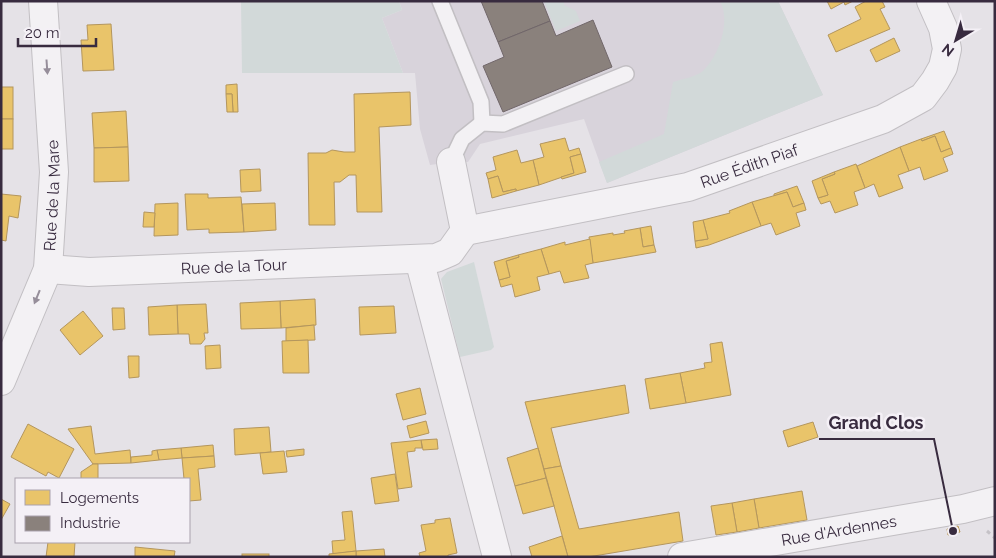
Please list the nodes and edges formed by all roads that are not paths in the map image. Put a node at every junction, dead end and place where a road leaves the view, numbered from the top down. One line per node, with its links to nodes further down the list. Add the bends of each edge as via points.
1 (43, 1): 9 (street, Rue de la Mare, one-way to 9, via 54,172)
2 (440, 1): 5 (lane, via 481,102)
3 (931, 1): 7 (street, Rue Édith Piaf, via 943,28 947,49 943,67 923,98 883,119 688,187)
4 (626, 74): 5 (lane, via 502,124)
5 (482, 123): 6 (lane, via 462,139)
6 (451, 162): 7 (street)
7 (465, 231): 8 (street, Rue de la Tour, via 450,252 436,258)
8 (419, 259): 9 (street, Rue de la Tour, via 89,272); 13 (street)
9 (48, 269): 10 (street, Rue de la Mare, one-way to 10)
10 (1, 381)
11 (995, 501): 12 (street, Rue d'Ardennes)
12 (699, 555)
13 (497, 557)

